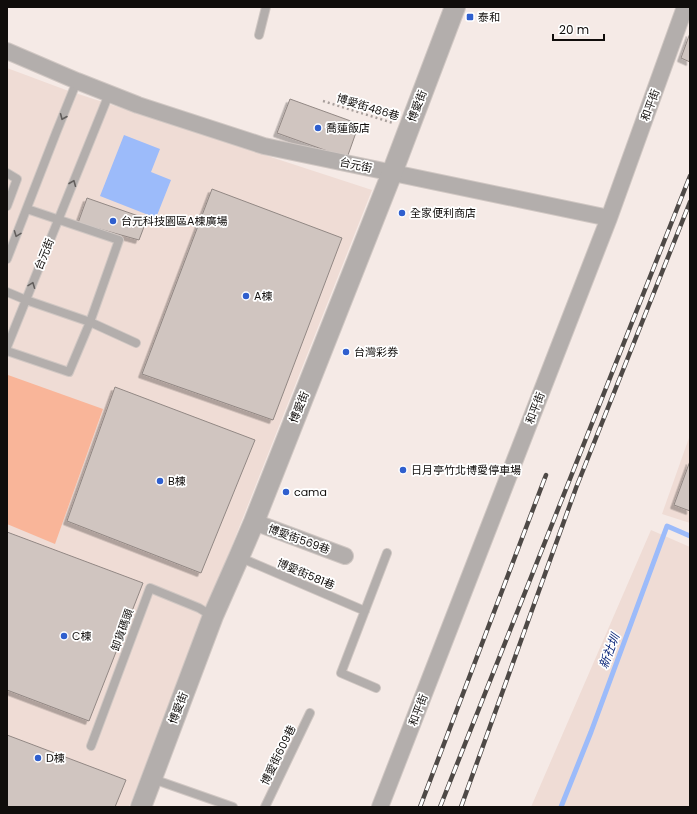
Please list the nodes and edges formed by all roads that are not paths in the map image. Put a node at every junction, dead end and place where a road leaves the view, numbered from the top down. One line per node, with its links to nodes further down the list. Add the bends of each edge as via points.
1 (266, 7): 4 (lane)
2 (455, 7): 9 (street, 博愛街)
3 (685, 7): 12 (street, 和平街)
4 (259, 35)
5 (7, 51): 6 (street, 台元街)
6 (77, 81): 7 (street, 台元街); 11 (lane, one-way to 11)
7 (109, 94): 9 (street, 台元街, via 264,146); 13 (lane, 台元街, one-way to 7)
8 (7, 173): 10 (lane, via 17,179)
9 (392, 173): 12 (street, 台元街); 21 (street, 博愛街)
10 (7, 206)
11 (27, 209): 13 (lane); 14 (lane, one-way to 14)
12 (609, 218): 34 (street, 和平街)
13 (58, 219): 16 (lane, 台元街, one-way to 13); 17 (lane, via 119,240)
14 (7, 259)
15 (7, 292): 16 (lane)
16 (26, 300): 17 (lane); 19 (lane, 台元街)
17 (90, 322): 18 (lane); 20 (lane, via 69,372)
18 (136, 343)
19 (7, 347)
20 (7, 351)
21 (254, 522): 23 (street, 博愛街569巷); 24 (street, 博愛街)
22 (387, 553): 25 (lane)
23 (345, 556)
24 (239, 558): 25 (lane, 博愛街581巷); 26 (street, 博愛街)
25 (365, 610): 27 (lane, via 341,673)
26 (213, 616): 29 (lane, 卸貨碼頭, via 150,588); 30 (street, 博愛街)
27 (376, 688)
28 (310, 713): 33 (lane, 博愛街609巷)
29 (92, 746)
30 (152, 778): 31 (street, 博愛街); 32 (lane)
31 (141, 807)
32 (233, 807)
33 (265, 807)
34 (380, 807)

